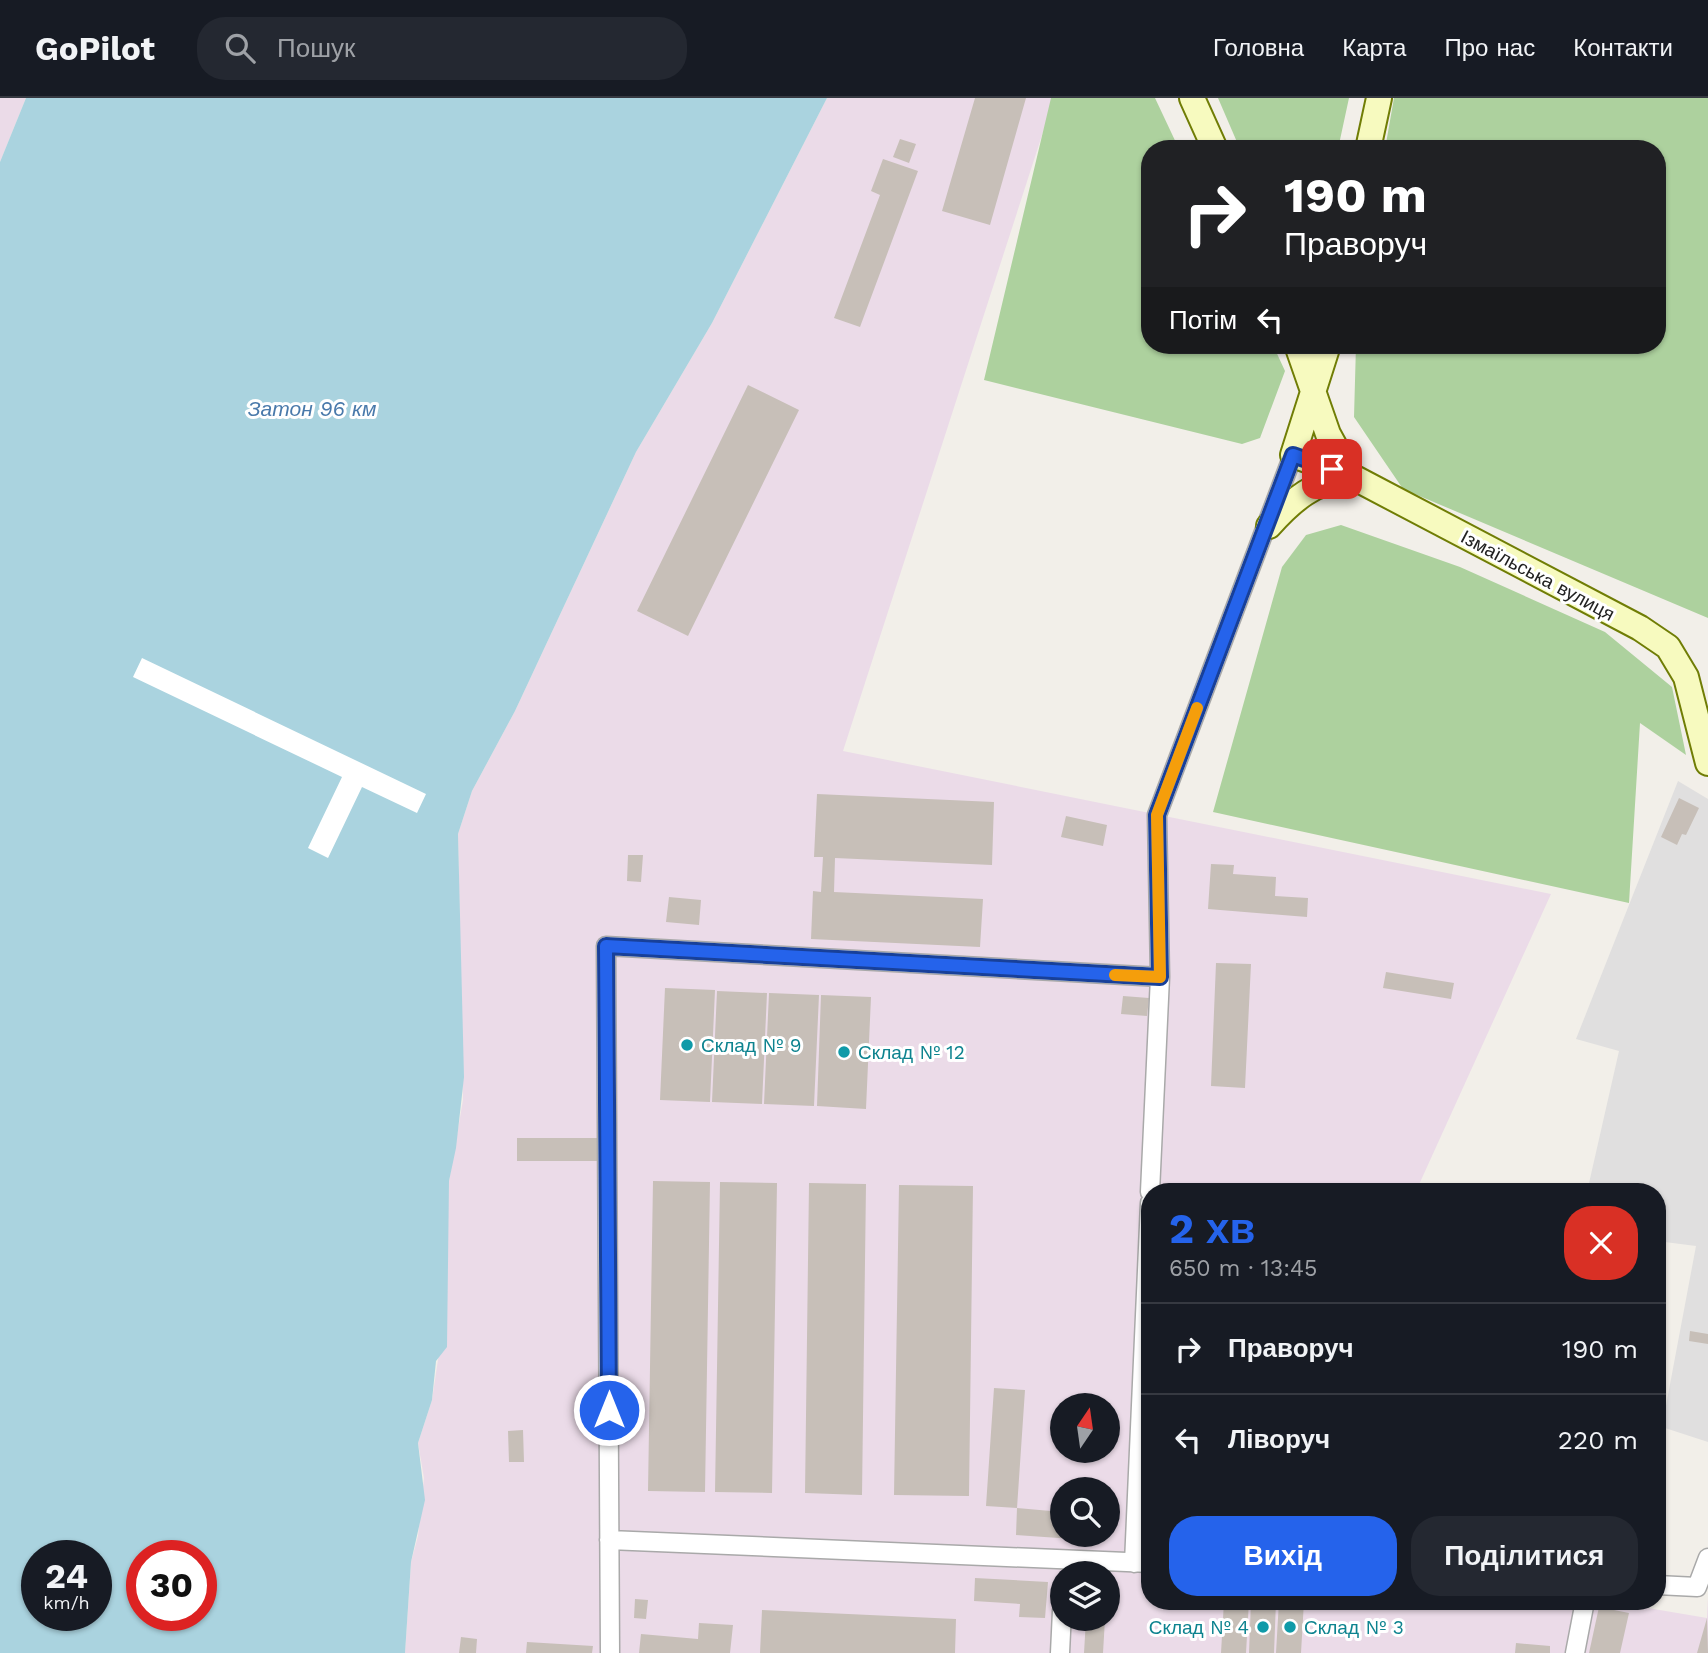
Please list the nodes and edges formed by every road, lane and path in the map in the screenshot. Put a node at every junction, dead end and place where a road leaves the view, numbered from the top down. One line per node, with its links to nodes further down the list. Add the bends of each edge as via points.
1 (1192, 98): 3 (street)
2 (1378, 98): 4 (street)
3 (1211, 140)
4 (1370, 140)
5 (1300, 354): 7 (street)
6 (1325, 354): 7 (street)
7 (1313, 397): 8 (street); 9 (street)
8 (1293, 455): 9 (street, Ізмаїльська вулиця); 10 (street)
9 (1351, 476): 10 (street, via 1307,489); 11 (street, Ізмаїльська вулиця, via 1668,647 1686,677)
10 (1269, 526): 12 (street, via 1157,815)
11 (1708, 763)
12 (1160, 977): 13 (street); 14 (street, via 606,946)
13 (1150, 1183)
14 (610, 1540): 18 (street); 22 (street)
15 (1708, 1558): 19 (street, via 1697,1587)
16 (1141, 1563): 17 (street)
17 (1120, 1564)
18 (1050, 1565)
19 (1666, 1585)
20 (1583, 1610): 24 (street)
21 (1061, 1631): 23 (street)
22 (610, 1653)
23 (1060, 1653)
24 (1575, 1653)

